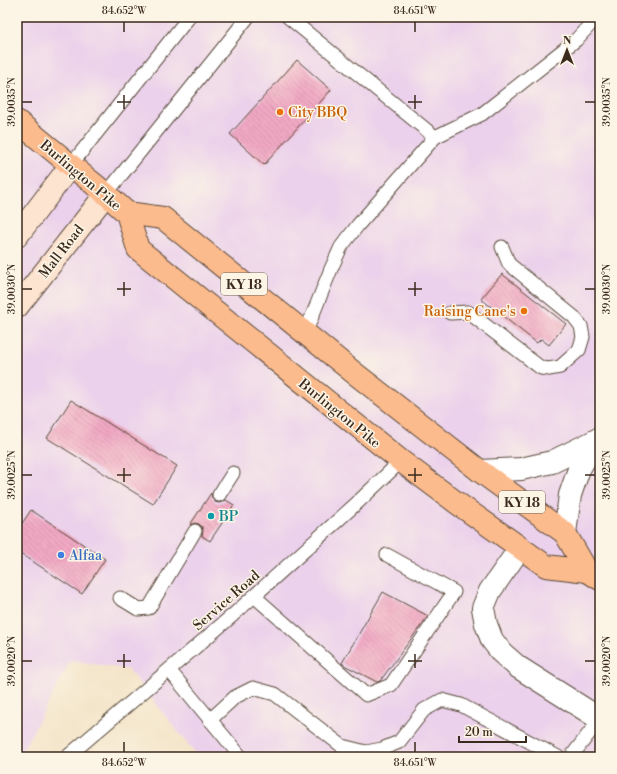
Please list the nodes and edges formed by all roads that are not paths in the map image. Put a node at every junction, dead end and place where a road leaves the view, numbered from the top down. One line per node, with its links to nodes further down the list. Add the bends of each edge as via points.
1 (189, 17): 7 (lane)
2 (248, 17): 8 (lane)
3 (288, 17): 6 (lane)
4 (597, 17): 6 (lane, via 576,40 482,114)
5 (17, 121): 7 (main road, Burlington Pike)
6 (435, 137): 14 (lane, via 358,224 341,247)
7 (71, 165): 8 (main road, Burlington Pike); 10 (main road)
8 (106, 194): 9 (main road, Burlington Pike); 12 (main road, Mall Road)
9 (127, 213): 14 (main road, Burlington Pike / KY 18, via 162,218); 16 (main road, Burlington Pike / KY 18, via 138,249)
10 (17, 236)
11 (502, 247): 13 (lane, via 509,264 574,317 581,326 583,337 578,350 560,367 541,368 468,312)
12 (17, 307)
13 (450, 314)
14 (305, 334): 17 (main road, Burlington Pike / KY 18)
15 (598, 440): 17 (street, via 552,462 521,470); 21 (street, via 579,470 570,495)
16 (401, 461): 22 (main road, Burlington Pike / KY 18); 25 (lane, Service Road)
17 (480, 471): 21 (main road, Burlington Pike / KY 18)
18 (233, 473): 19 (lane)
19 (219, 495)
20 (195, 531): 26 (lane, via 149,608 138,609)
21 (565, 534): 24 (main road, Burlington Pike / KY 18)
22 (520, 548): 24 (main road, Burlington Pike / KY 18, via 546,566); 28 (street, via 490,591 483,608 492,640 518,667)
23 (386, 556): 25 (lane, via 454,592 391,685 366,695)
24 (593, 575)
25 (254, 596): 27 (lane, Service Road)
26 (120, 598)
27 (169, 670): 29 (lane); 30 (lane, Service Road)
28 (600, 719): 33 (lane)
29 (210, 720): 31 (lane); 32 (lane, via 235,697 254,688 275,694 342,746 366,752 399,742 424,710 442,700 461,706)
30 (67, 757)
31 (241, 757)
32 (558, 757)
33 (571, 757)

